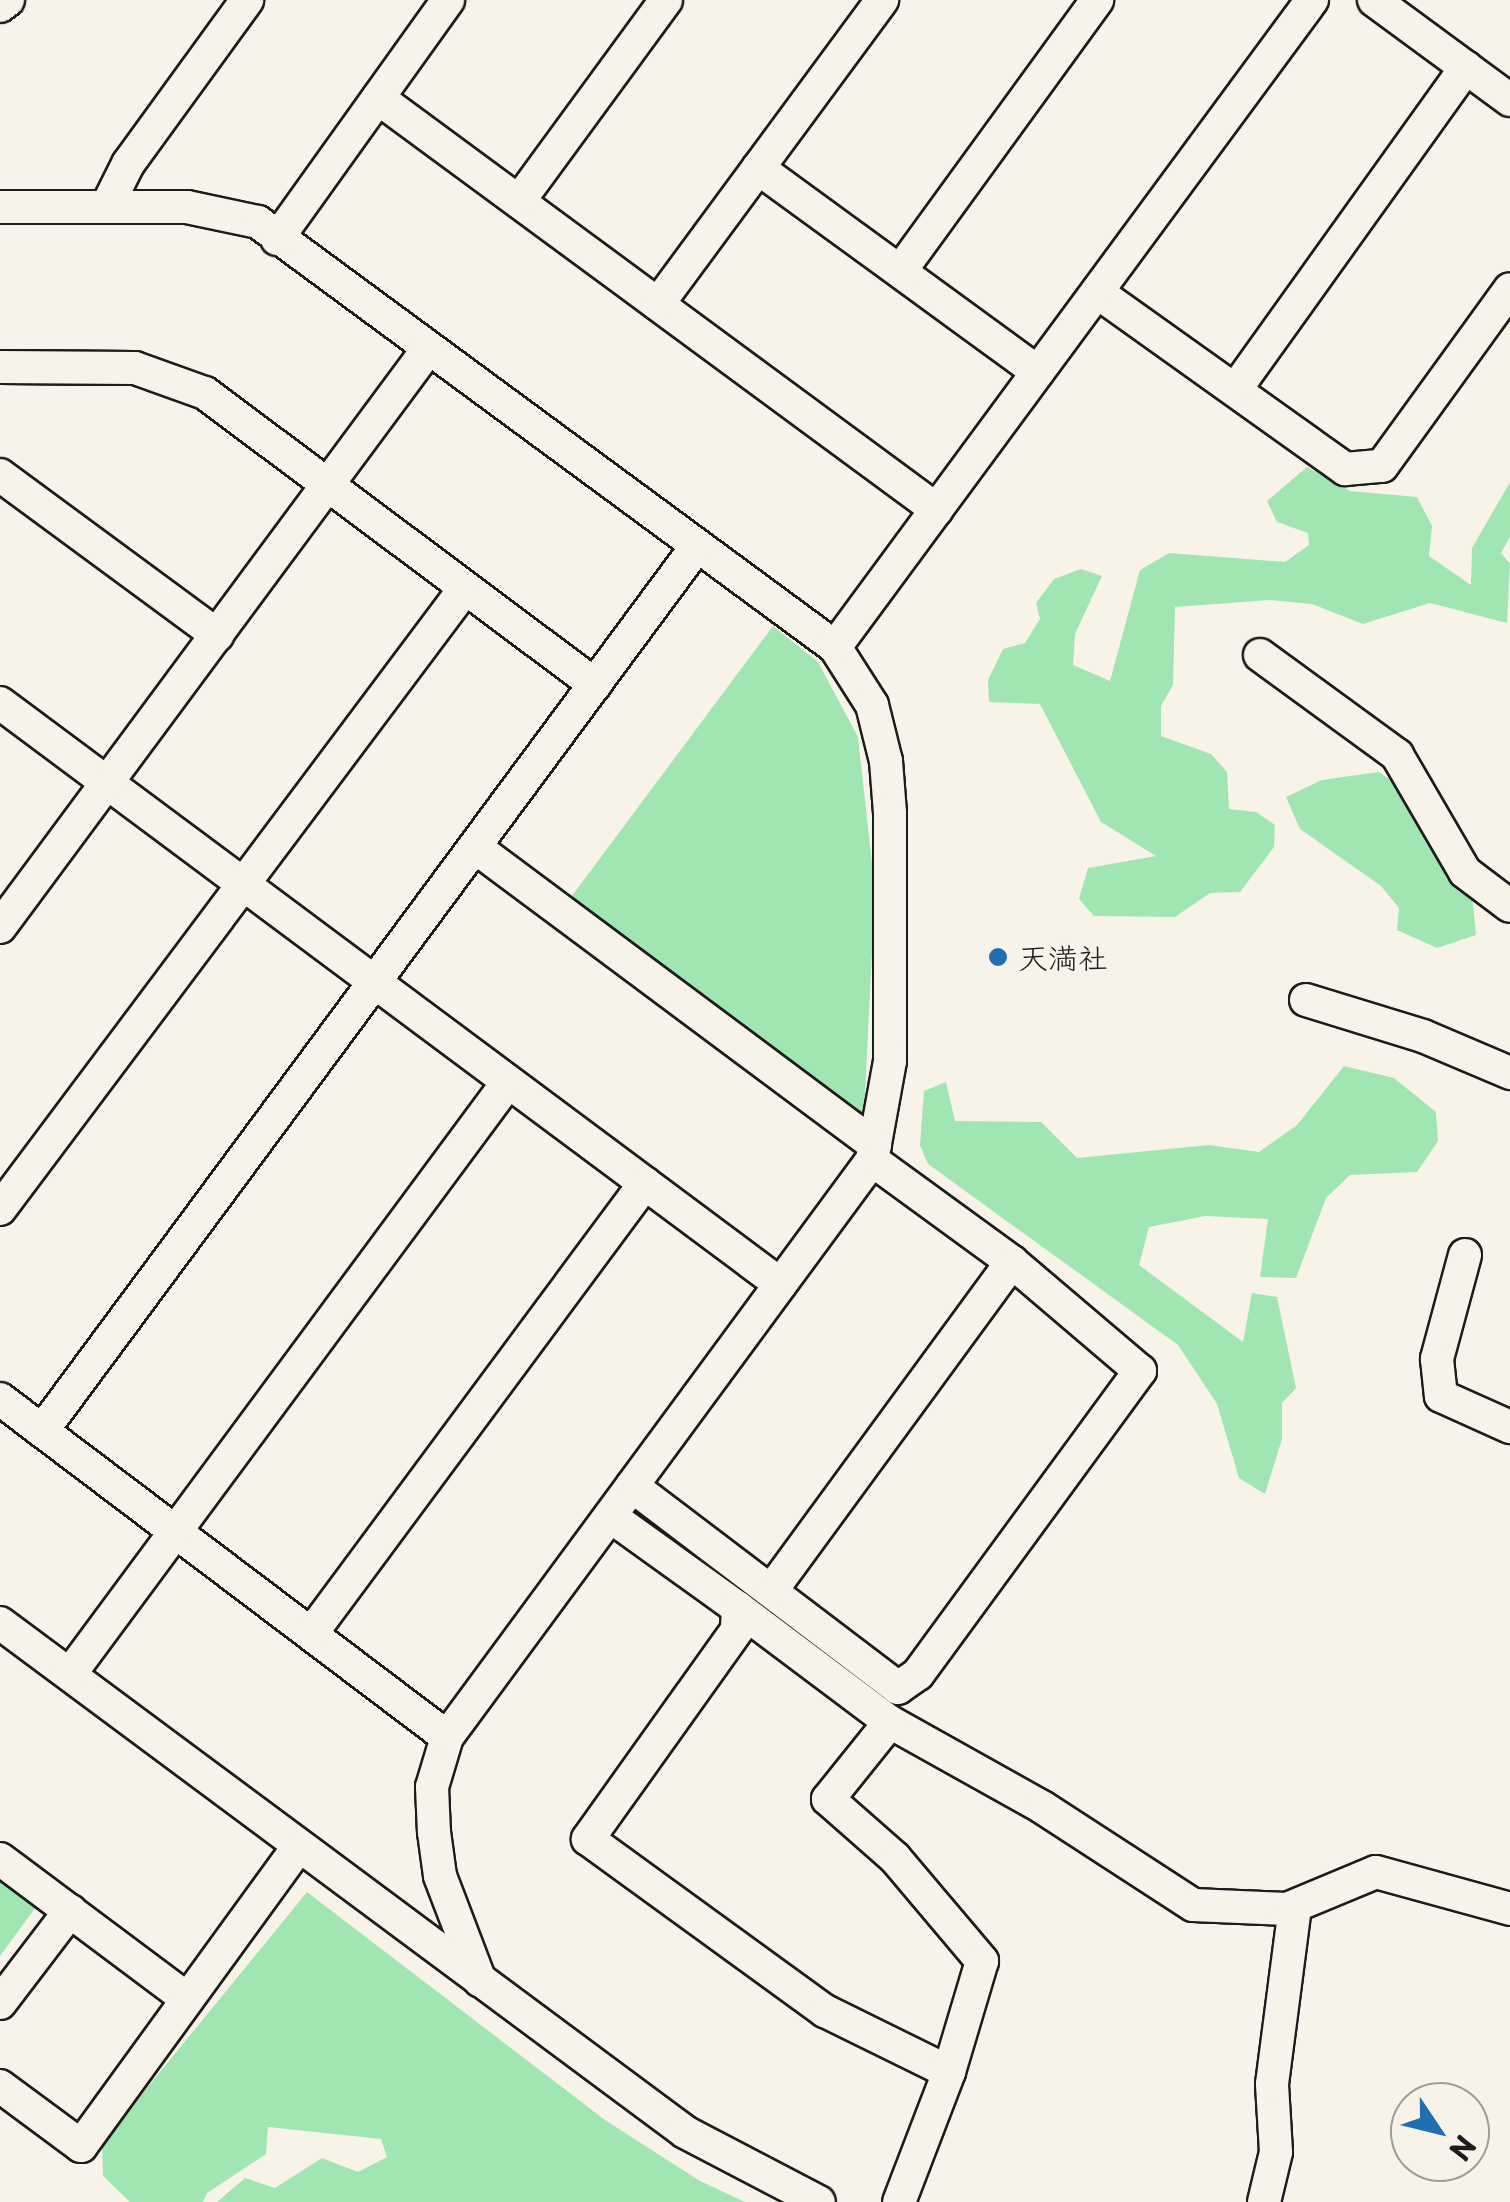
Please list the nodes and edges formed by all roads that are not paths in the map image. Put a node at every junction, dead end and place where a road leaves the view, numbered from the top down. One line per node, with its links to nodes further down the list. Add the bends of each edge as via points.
1 (8, 0): 9 (street)
2 (247, 0): 15 (street, via 128,164)
3 (448, 0): 11 (street)
4 (666, 0): 14 (street)
5 (882, 0): 13 (street)
6 (1097, 0): 18 (street)
7 (1312, 0): 20 (street)
8 (1374, 0): 10 (street)
9 (0, 6)
10 (1466, 68): 12 (street); 25 (street)
11 (378, 98): 14 (street); 17 (street)
12 (1510, 100)
13 (758, 168): 18 (street); 21 (street)
14 (519, 202): 21 (street)
15 (108, 204): 16 (street); 17 (street, via 230,212)
16 (0, 207)
17 (278, 239): 22 (street)
18 (901, 270): 24 (street)
19 (1510, 288): 25 (street, via 1382,466 1346,468)
20 (1097, 292): 24 (street); 25 (street)
21 (658, 304): 28 (street)
22 (428, 350): 27 (street); 29 (street)
23 (0, 367): 27 (street, via 97,365 166,378 205,394)
24 (1038, 372): 28 (street)
25 (1235, 390)
26 (0, 475): 31 (street)
27 (327, 486): 30 (street); 31 (street)
28 (936, 510): 32 (street)
29 (697, 546): 32 (street); 34 (street)
30 (463, 591): 34 (street); 38 (street)
31 (217, 634): 36 (street)
32 (835, 648): 45 (street, via 872,705 886,761 890,1060)
33 (1260, 655): 39 (street, via 1396,755 1466,872)
34 (594, 685): 37 (street)
35 (0, 703): 36 (street)
36 (107, 783): 38 (street); 40 (street)
37 (476, 847): 41 (street); 45 (street)
38 (243, 884): 41 (street); 47 (street)
39 (1510, 906)
40 (2, 922)
41 (375, 982): 44 (street); 53 (street)
42 (1306, 1000): 43 (street, via 1423,1036)
43 (1510, 1073)
44 (508, 1082): 46 (street); 56 (street)
45 (873, 1152): 49 (street); 50 (street)
46 (645, 1183): 50 (street); 60 (street)
47 (0, 1208)
48 (1464, 1254): 52 (street, via 1437,1359 1441,1396)
49 (1012, 1262): 57 (street); 57 (street, via 1140,1370 942,1642 898,1688)
50 (780, 1284): 54 (street)
51 (0, 1399): 53 (street)
52 (1510, 1428)
53 (42, 1431): 56 (street)
54 (632, 1486): 55 (street); 57 (street)
55 (610, 1516): 58 (street); 63 (street)
56 (175, 1531): 60 (street); 61 (street)
57 (770, 1591)
58 (738, 1608): 62 (street); 72 (street, via 737,1630 588,1839 825,2012)
59 (0, 1622): 61 (street)
60 (311, 1634): 63 (street)
61 (70, 1674): 64 (street)
62 (890, 1722): 66 (street, via 1059,1817 1193,1905); 72 (street, via 828,1799 895,1858 982,1962)
63 (448, 1736): 69 (street, via 432,1787 434,1832 440,1876)
64 (299, 1846): 69 (street); 70 (street)
65 (0, 1859): 68 (street)
66 (1295, 1906): 67 (street, via 1376,1872); 76 (street, via 1272,2084 1276,2152)
67 (1510, 1909)
68 (70, 1911): 70 (street); 71 (street)
69 (480, 1981): 74 (street, via 685,2132)
70 (188, 1999): 73 (street, via 80,2146)
71 (0, 2003)
72 (949, 2072): 75 (street)
73 (0, 2086)
74 (819, 2202)
75 (899, 2202)
76 (1264, 2202)

